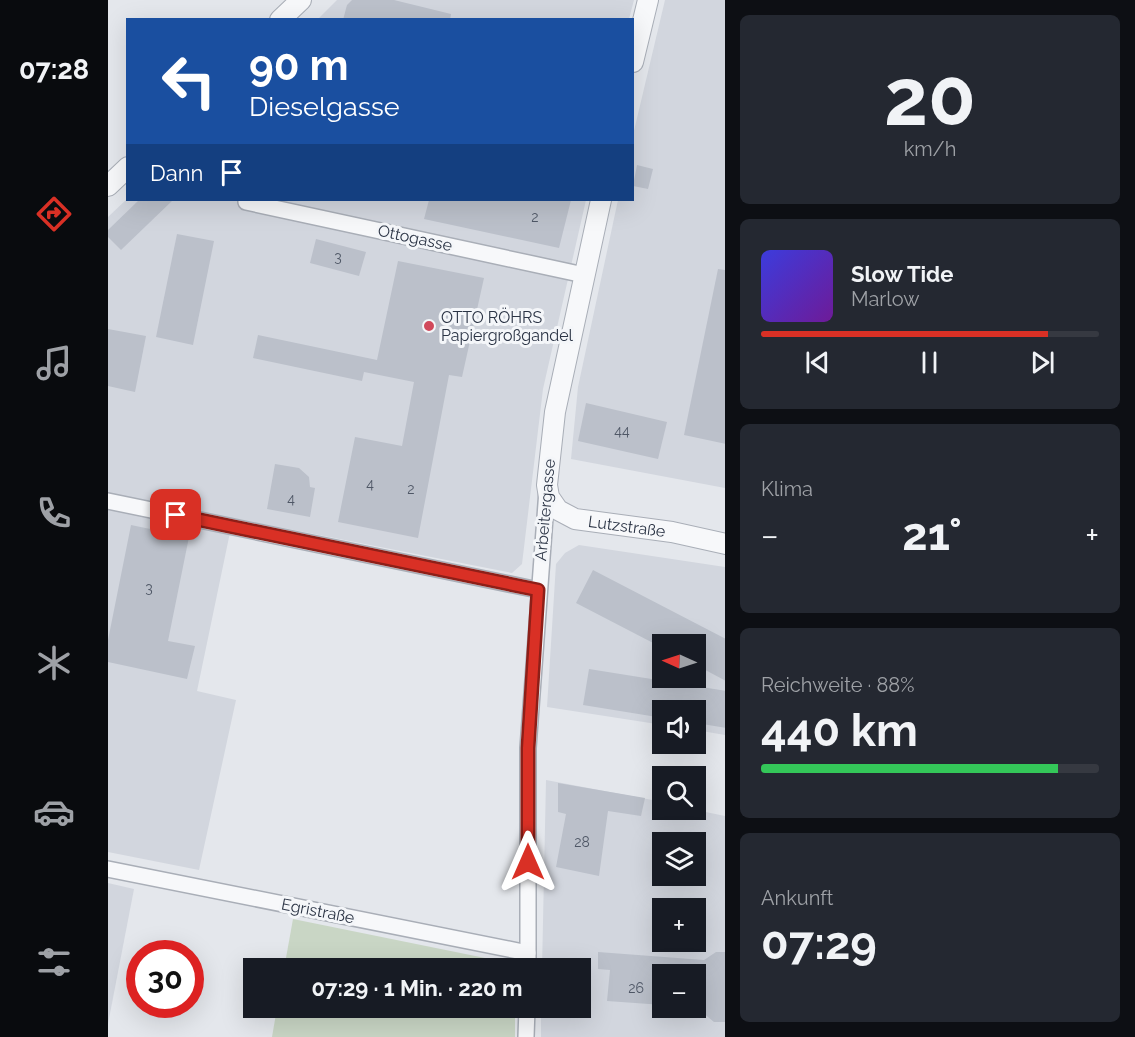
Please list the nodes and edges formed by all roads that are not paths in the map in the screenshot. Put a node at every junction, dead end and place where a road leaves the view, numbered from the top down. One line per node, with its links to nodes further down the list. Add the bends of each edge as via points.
1 (301, 0): 3 (street)
2 (648, 0): 4 (street)
3 (282, 18)
4 (634, 58)
5 (126, 169): 6 (street)
6 (108, 186)
7 (246, 201): 9 (street, Ottogasse)
8 (601, 201): 9 (street, Arbeitergasse)
9 (584, 275): 10 (street, Arbeitergasse, via 555,412)
10 (547, 485): 12 (street, Lutzstraße, via 549,497 558,510 575,519); 13 (street, Arbeitergasse)
11 (108, 501): 13 (street)
12 (725, 544)
13 (538, 590): 15 (street, Arbeitergasse, via 528,748)
14 (108, 869): 15 (street, Egristraße)
15 (528, 953): 16 (street, Arbeitergasse)
16 (528, 958)
17 (527, 1018): 18 (street)
18 (526, 1037)

